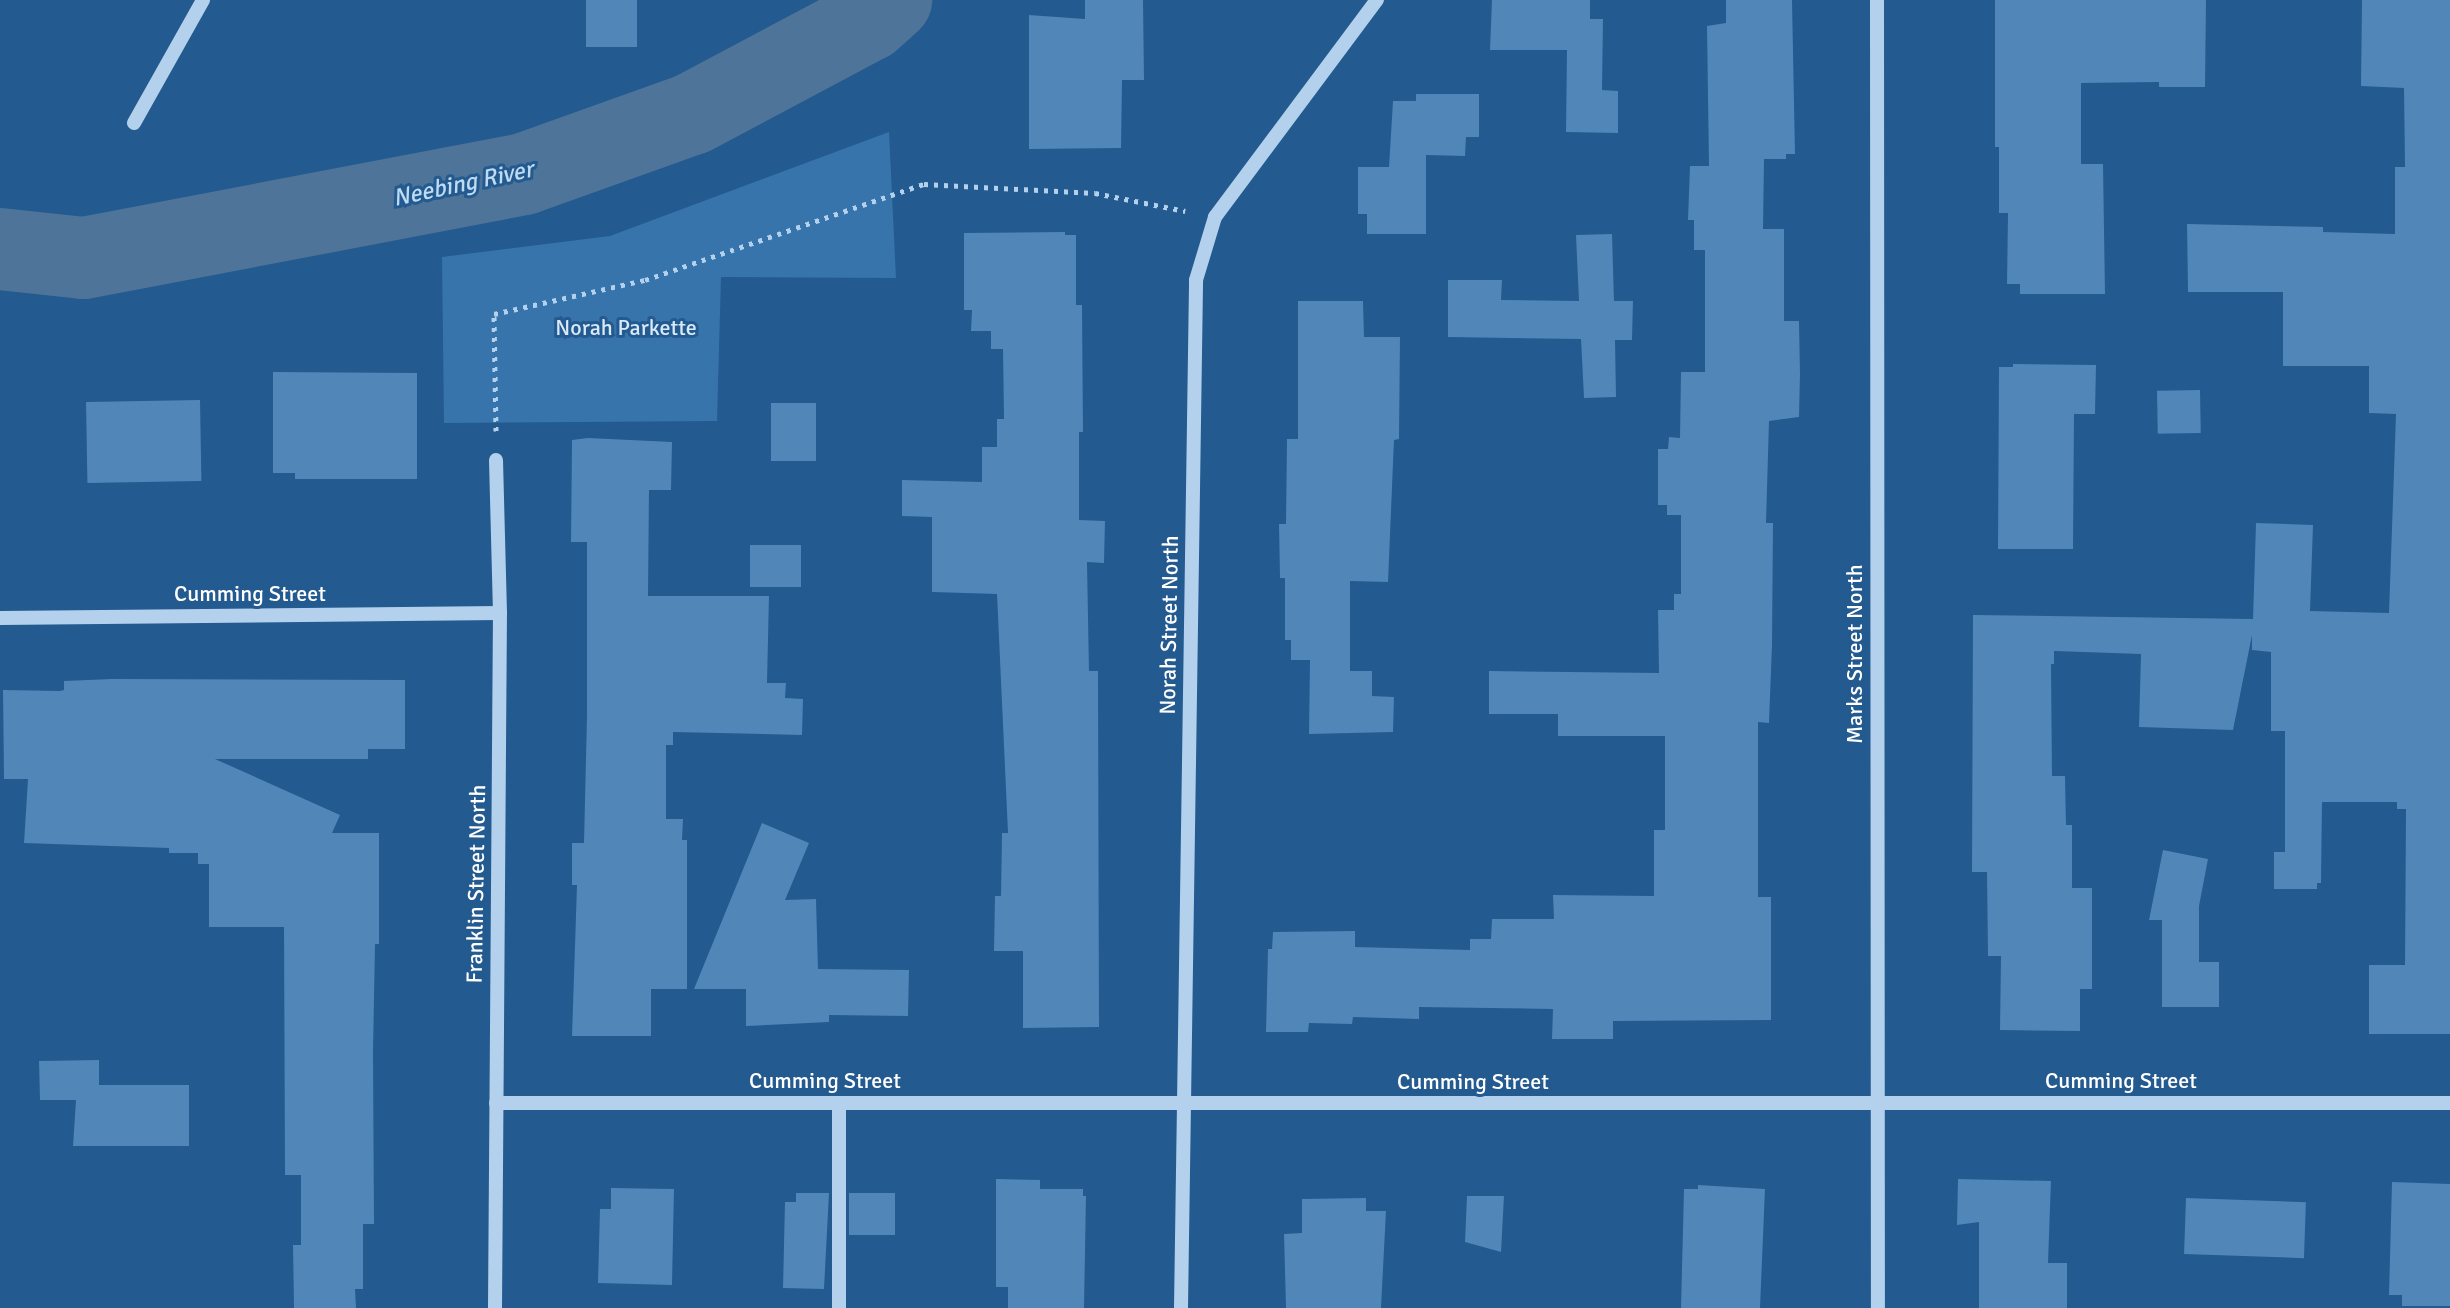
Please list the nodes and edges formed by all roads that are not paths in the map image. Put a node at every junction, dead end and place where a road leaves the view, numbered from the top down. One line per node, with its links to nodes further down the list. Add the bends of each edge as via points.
1 (203, 0): 4 (street)
2 (1377, 0): 12 (street, Norah Street North, via 1215,217 1196,280)
3 (1877, 0): 10 (street, Marks Street North)
4 (134, 123)
5 (496, 460): 6 (street, Franklin Street North)
6 (500, 613): 7 (street, Cumming Street); 8 (street, Franklin Street North)
7 (0, 618)
8 (496, 1103): 9 (street, Cumming Street); 13 (street, Franklin Street North)
9 (839, 1103): 12 (street, Cumming Street); 14 (street)
10 (1877, 1103): 11 (street, Cumming Street); 12 (street, Cumming Street); 16 (street, Marks Street North)
11 (2450, 1103)
12 (1183, 1104): 15 (street, Norah Street North)
13 (495, 1308)
14 (839, 1308)
15 (1181, 1308)
16 (1878, 1308)

